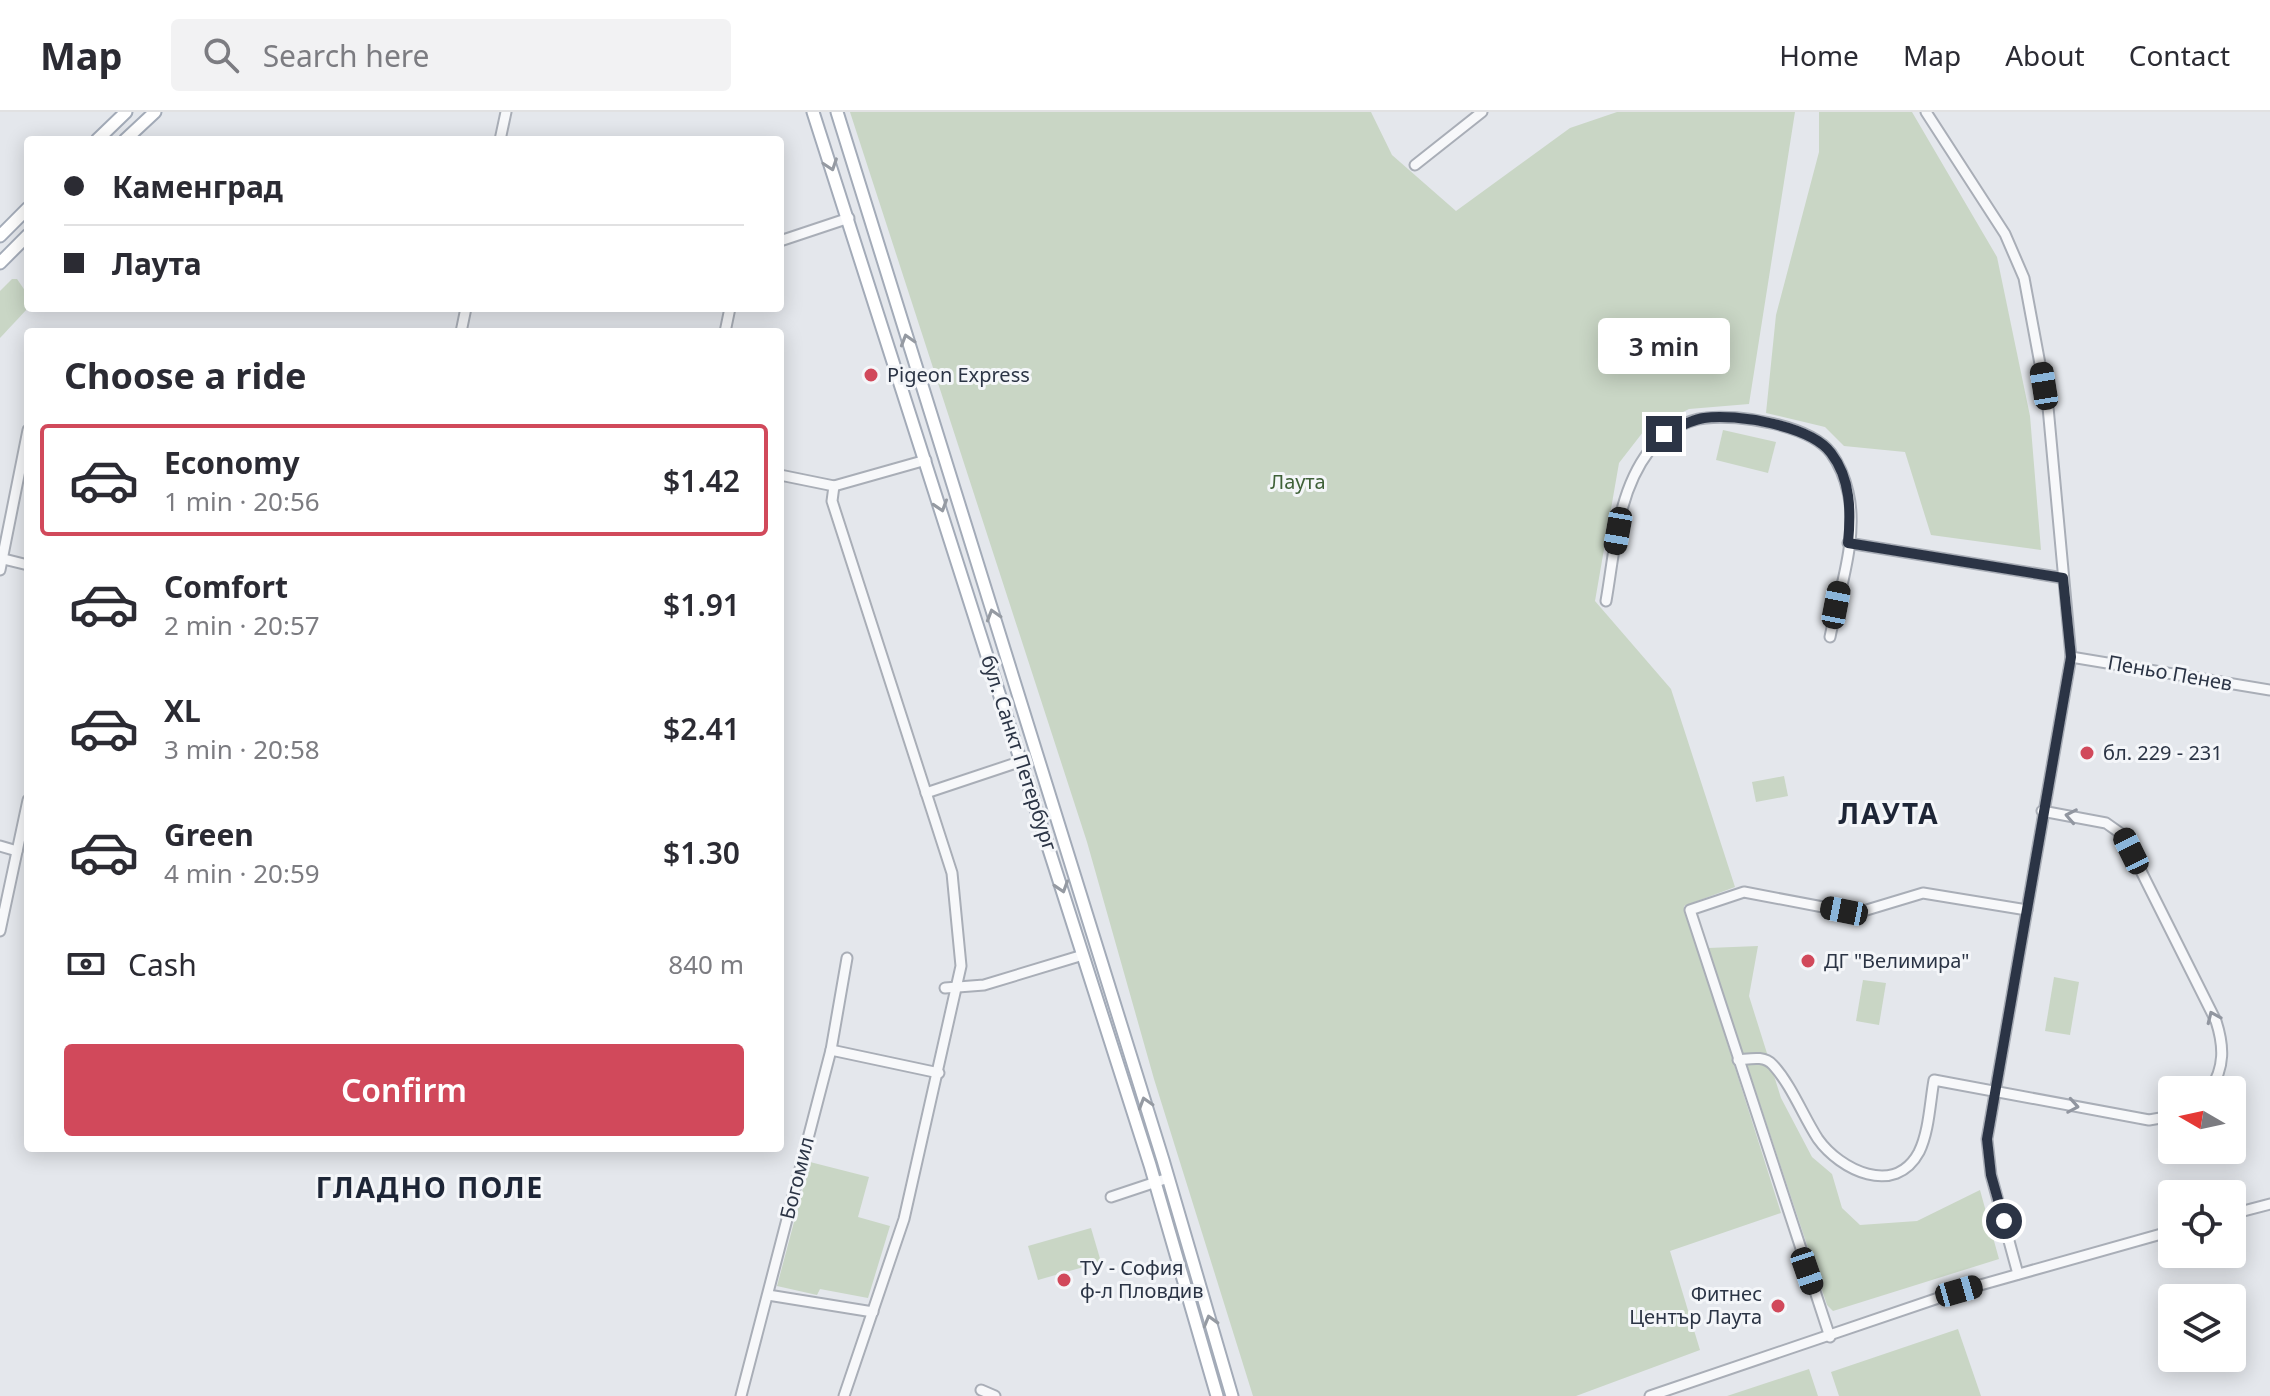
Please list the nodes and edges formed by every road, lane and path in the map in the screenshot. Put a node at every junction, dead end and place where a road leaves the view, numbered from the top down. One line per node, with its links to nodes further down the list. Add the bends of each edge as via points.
1 (126, 112): 8 (main road)
2 (155, 112): 9 (main road)
3 (506, 112): 10 (street)
4 (813, 112): 13 (main road, бул. Санкт Петербург, one-way to 13)
5 (837, 112): 49 (main road, бул. Санкт Петербург, one-way to 5)
6 (1482, 112): 11 (street)
7 (1926, 112): 26 (street, via 2005,234 2024,278 2048,407)
8 (101, 136)
9 (129, 136)
10 (501, 136)
11 (1415, 165)
12 (24, 212): 14 (main road)
13 (849, 218): 16 (street); 19 (main road, бул. Санкт Петербург)
14 (0, 236)
15 (24, 239): 17 (main road)
16 (784, 240)
17 (0, 263)
18 (24, 449): 23 (street)
19 (926, 460): 21 (street); 31 (main road, бул. Санкт Петербург, one-way to 31)
20 (784, 476): 21 (street)
21 (834, 486): 32 (street, via 832,501)
22 (1848, 543): 26 (street); 27 (street, via 1849,495 1831,452 1773,424 1705,418 1664,434 1632,476); 28 (street)
23 (1, 558): 24 (street); 25 (street)
24 (24, 564)
25 (0, 570)
26 (2063, 578): 29 (street)
27 (1606, 601)
28 (1830, 637)
29 (2071, 657): 30 (street, Пеньо Пенев); 33 (street)
30 (2270, 690)
31 (1022, 761): 32 (street); 39 (main road, бул. Санкт Петербург, one-way to 39)
32 (926, 793): 42 (street, via 952,873 961,966)
33 (2042, 811): 37 (street); 46 (street, one-way to 33, via 2223,1052 2216,1021 2123,835 2106,823)
34 (24, 819): 36 (street)
35 (0, 846): 36 (street)
36 (17, 851): 38 (street)
37 (2027, 910): 44 (street, via 1923,893 1860,912 1844,911 1744,892 1690,910); 47 (street)
38 (0, 931)
39 (1083, 955): 42 (street); 50 (main road, бул. Санкт Петербург)
40 (847, 958): 43 (street, Богомил)
41 (945, 988): 42 (street)
42 (957, 988): 45 (street)
43 (831, 1050): 45 (street); 56 (street, Богомил)
44 (1738, 1060): 47 (street, via 1772,1063 1820,1141 1851,1170 1869,1175 1895,1173 1914,1160 1934,1080); 58 (street)
45 (939, 1073): 57 (street, via 904,1219)
46 (2217, 1076)
47 (1996, 1092): 48 (street, one-way to 48); 55 (street, via 1988,1155)
48 (2158, 1118)
49 (1168, 1178): 50 (street); 64 (main road, бул. Санкт Петербург, one-way to 49)
50 (1155, 1183): 51 (street); 63 (main road, бул. Санкт Петербург)
51 (1111, 1197)
52 (2270, 1203): 53 (street)
53 (2246, 1210)
54 (2158, 1235): 55 (street)
55 (2018, 1274): 58 (street)
56 (768, 1295): 57 (street); 60 (street, Богомил)
57 (873, 1312): 61 (street)
58 (1830, 1337): 65 (street)
59 (981, 1390): 62 (street)
60 (741, 1396)
61 (844, 1396)
62 (995, 1396)
63 (1217, 1396)
64 (1232, 1396)
65 (1650, 1396)

